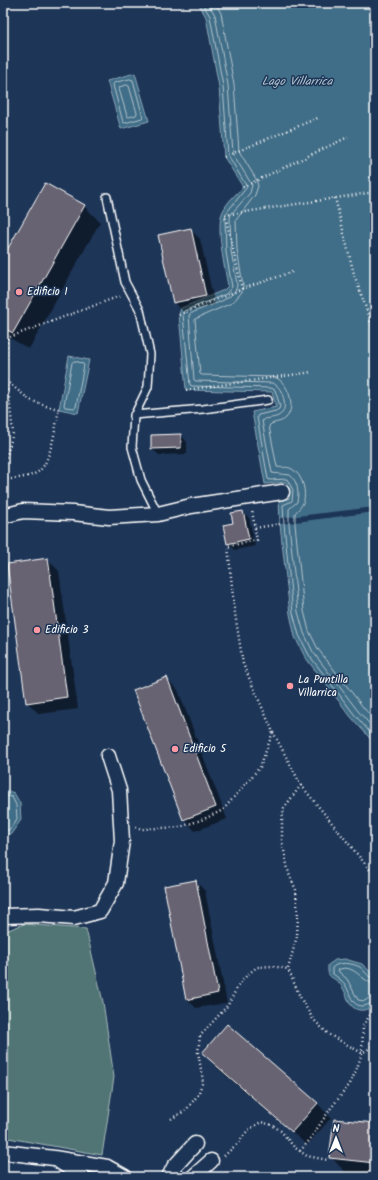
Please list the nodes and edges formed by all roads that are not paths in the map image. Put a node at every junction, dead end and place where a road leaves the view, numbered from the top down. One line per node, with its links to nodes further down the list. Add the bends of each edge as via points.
1 (106, 197): 3 (lane, via 125,282 140,310 150,354 148,387)
2 (268, 400): 3 (lane, via 203,410)
3 (134, 415): 5 (lane, via 132,447 141,480)
4 (282, 492): 5 (street, via 190,506)
5 (158, 514): 6 (street, via 109,517 23,511)
6 (3, 516)
7 (108, 756): 8 (street, via 119,790 122,841 116,882 100,911 74,918 39,914)
8 (3, 916)
9 (195, 1144): 15 (street, via 174,1167)
10 (3, 1152): 11 (street)
11 (54, 1158): 13 (street); 14 (street, via 106,1168)
12 (215, 1161): 16 (street)
13 (83, 1177)
14 (125, 1177)
15 (169, 1177)
16 (193, 1177)

